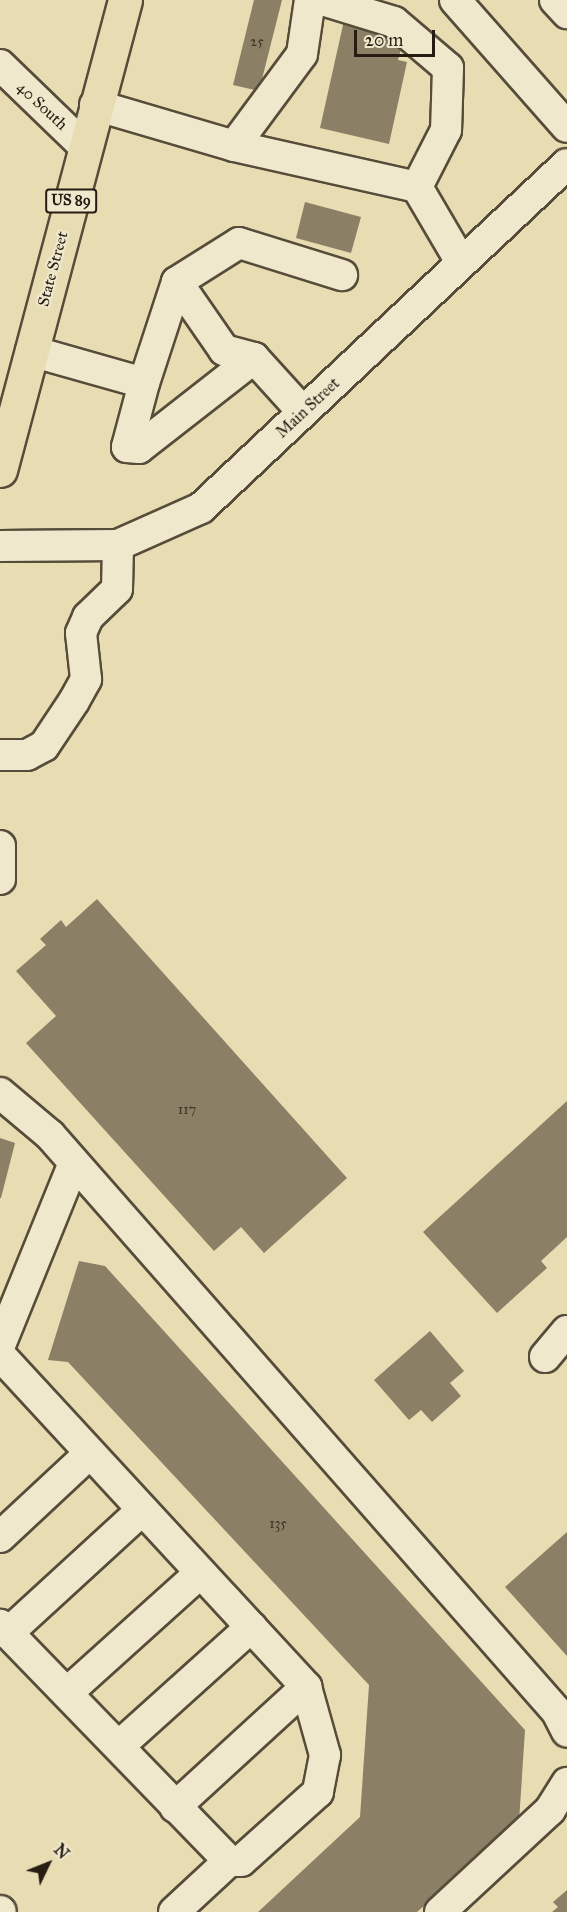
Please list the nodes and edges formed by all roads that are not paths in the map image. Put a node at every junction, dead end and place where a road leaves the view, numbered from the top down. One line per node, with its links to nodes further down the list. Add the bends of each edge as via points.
1 (125, 0): 10 (main road, State Street / US 89)
2 (310, 0): 12 (street, via 302,54)
3 (322, 0): 9 (street, via 394,22)
4 (454, 0): 7 (street)
5 (555, 0): 6 (street)
6 (567, 13)
7 (491, 40): 9 (street); 11 (street)
8 (0, 65): 13 (street, 40 South)
9 (448, 68): 15 (street, via 446,130)
10 (95, 105): 12 (street); 13 (main road, State Street / US 89)
11 (567, 127)
12 (234, 146): 15 (street)
13 (85, 147): 19 (main road, State Street / US 89)
14 (567, 164): 16 (street, Main Street)
15 (417, 187): 16 (street)
16 (461, 262): 22 (street, Main Street)
17 (342, 275): 18 (street, via 239,243)
18 (177, 282): 20 (street, via 224,350); 21 (street)
19 (31, 351): 21 (street); 23 (main road, State Street / US 89)
20 (254, 358): 21 (street, via 139,448 127,447); 22 (street)
21 (144, 383)
22 (303, 412): 24 (street, Main Street, via 201,508)
23 (0, 470)
24 (118, 545): 25 (street, Main Street); 26 (street, via 117,589 81,633 86,679 74,701 45,746 27,755)
25 (0, 546)
26 (0, 755)
27 (0, 846): 28 (street)
28 (0, 879)
29 (0, 1093): 30 (street)
30 (74, 1163): 32 (street); 43 (street, via 557,1712)
31 (567, 1331): 34 (street)
32 (0, 1345)
33 (0, 1355): 35 (street)
34 (545, 1357)
35 (90, 1453): 36 (street); 37 (street)
36 (142, 1510): 38 (street); 40 (street)
37 (0, 1537)
38 (200, 1573): 39 (street); 42 (street)
39 (251, 1628): 41 (street); 44 (street)
40 (4, 1629): 42 (street)
41 (306, 1688): 46 (street); 47 (street, via 325,1755 318,1792 241,1861)
42 (68, 1692): 44 (street)
43 (567, 1732)
44 (119, 1746): 46 (street)
45 (567, 1783): 49 (street, via 550,1810)
46 (175, 1807): 47 (street)
47 (229, 1861): 48 (street)
48 (174, 1912)
49 (440, 1912)

